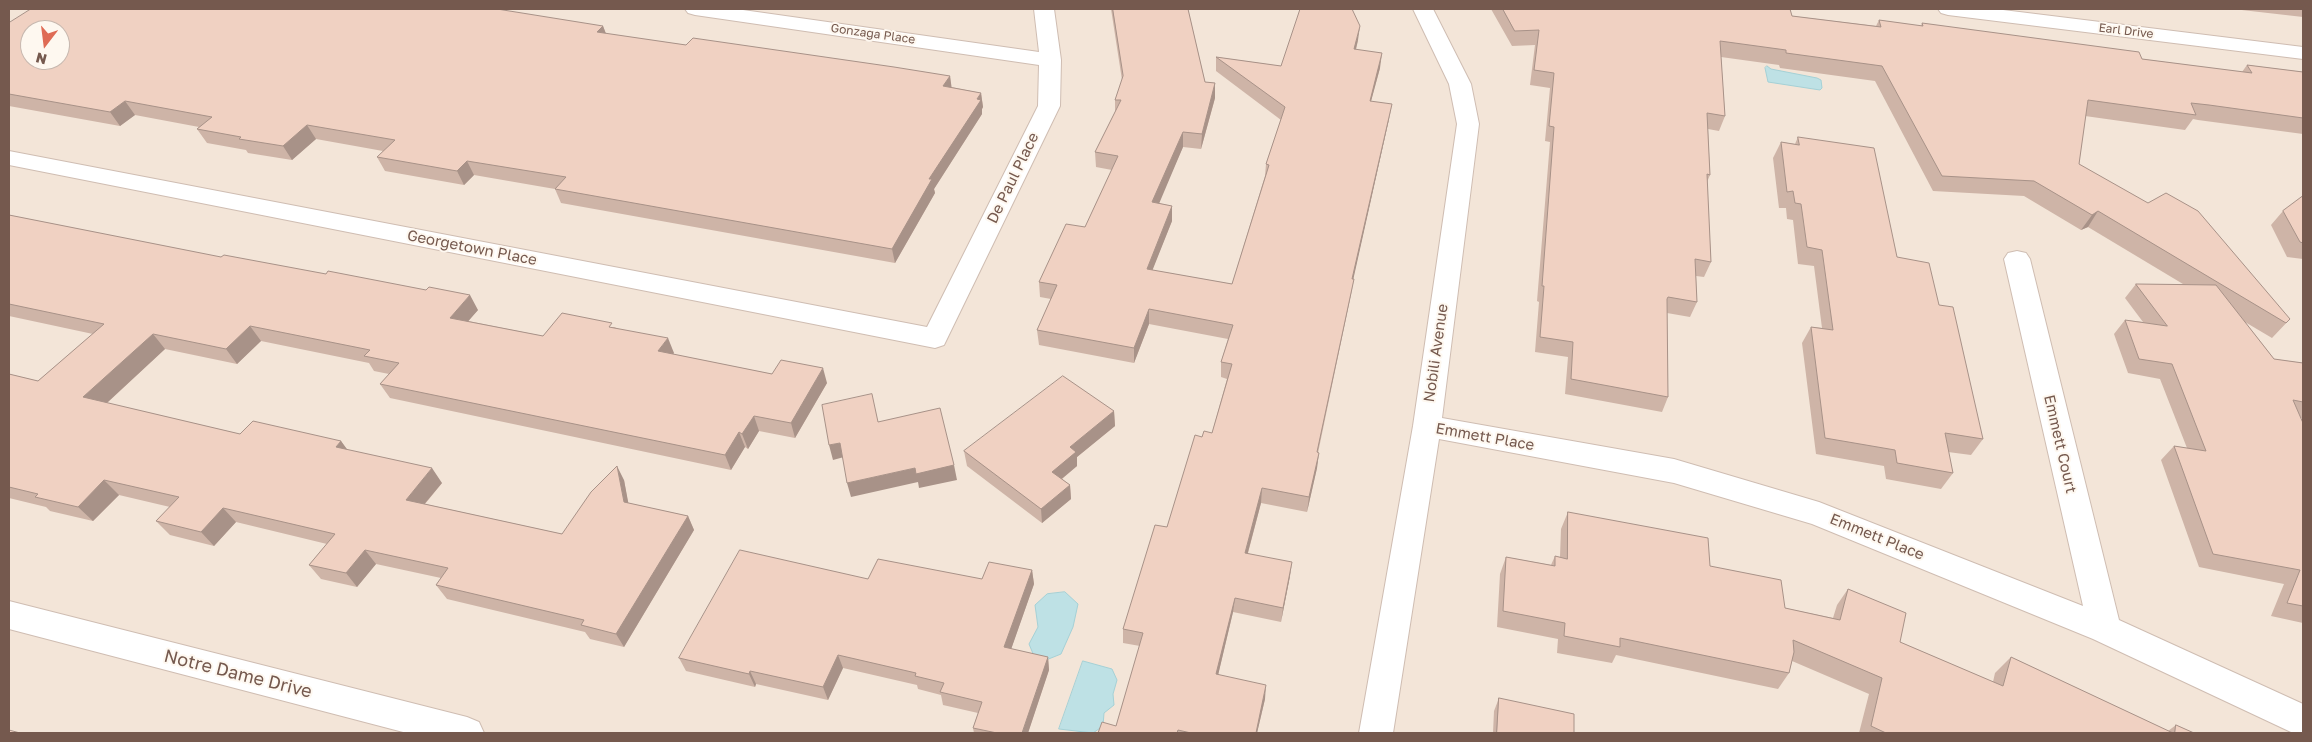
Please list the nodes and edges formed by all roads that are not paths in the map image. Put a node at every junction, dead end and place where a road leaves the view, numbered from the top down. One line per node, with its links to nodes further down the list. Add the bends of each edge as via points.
1 (695, 9): 6 (street, Gonzaga Place)
2 (1044, 9): 6 (street, De Paul Place)
3 (1423, 9): 10 (street, Nobili Avenue, via 1460,84 1468,124)
4 (1948, 9): 5 (street, Earl Drive)
5 (2303, 53)
6 (1050, 60): 9 (street, De Paul Place, via 1049,106)
7 (9, 158): 9 (street, Georgetown Place)
8 (2017, 260): 12 (street, Emmett Court)
9 (934, 338)
10 (1426, 426): 12 (street, Emmett Place, via 1674,471 1810,511); 15 (street, Nobili Avenue)
11 (9, 615): 14 (street, Notre Dame Drive)
12 (2104, 629): 13 (street, Emmett Place)
13 (2303, 721)
14 (467, 733)
15 (1376, 733)

